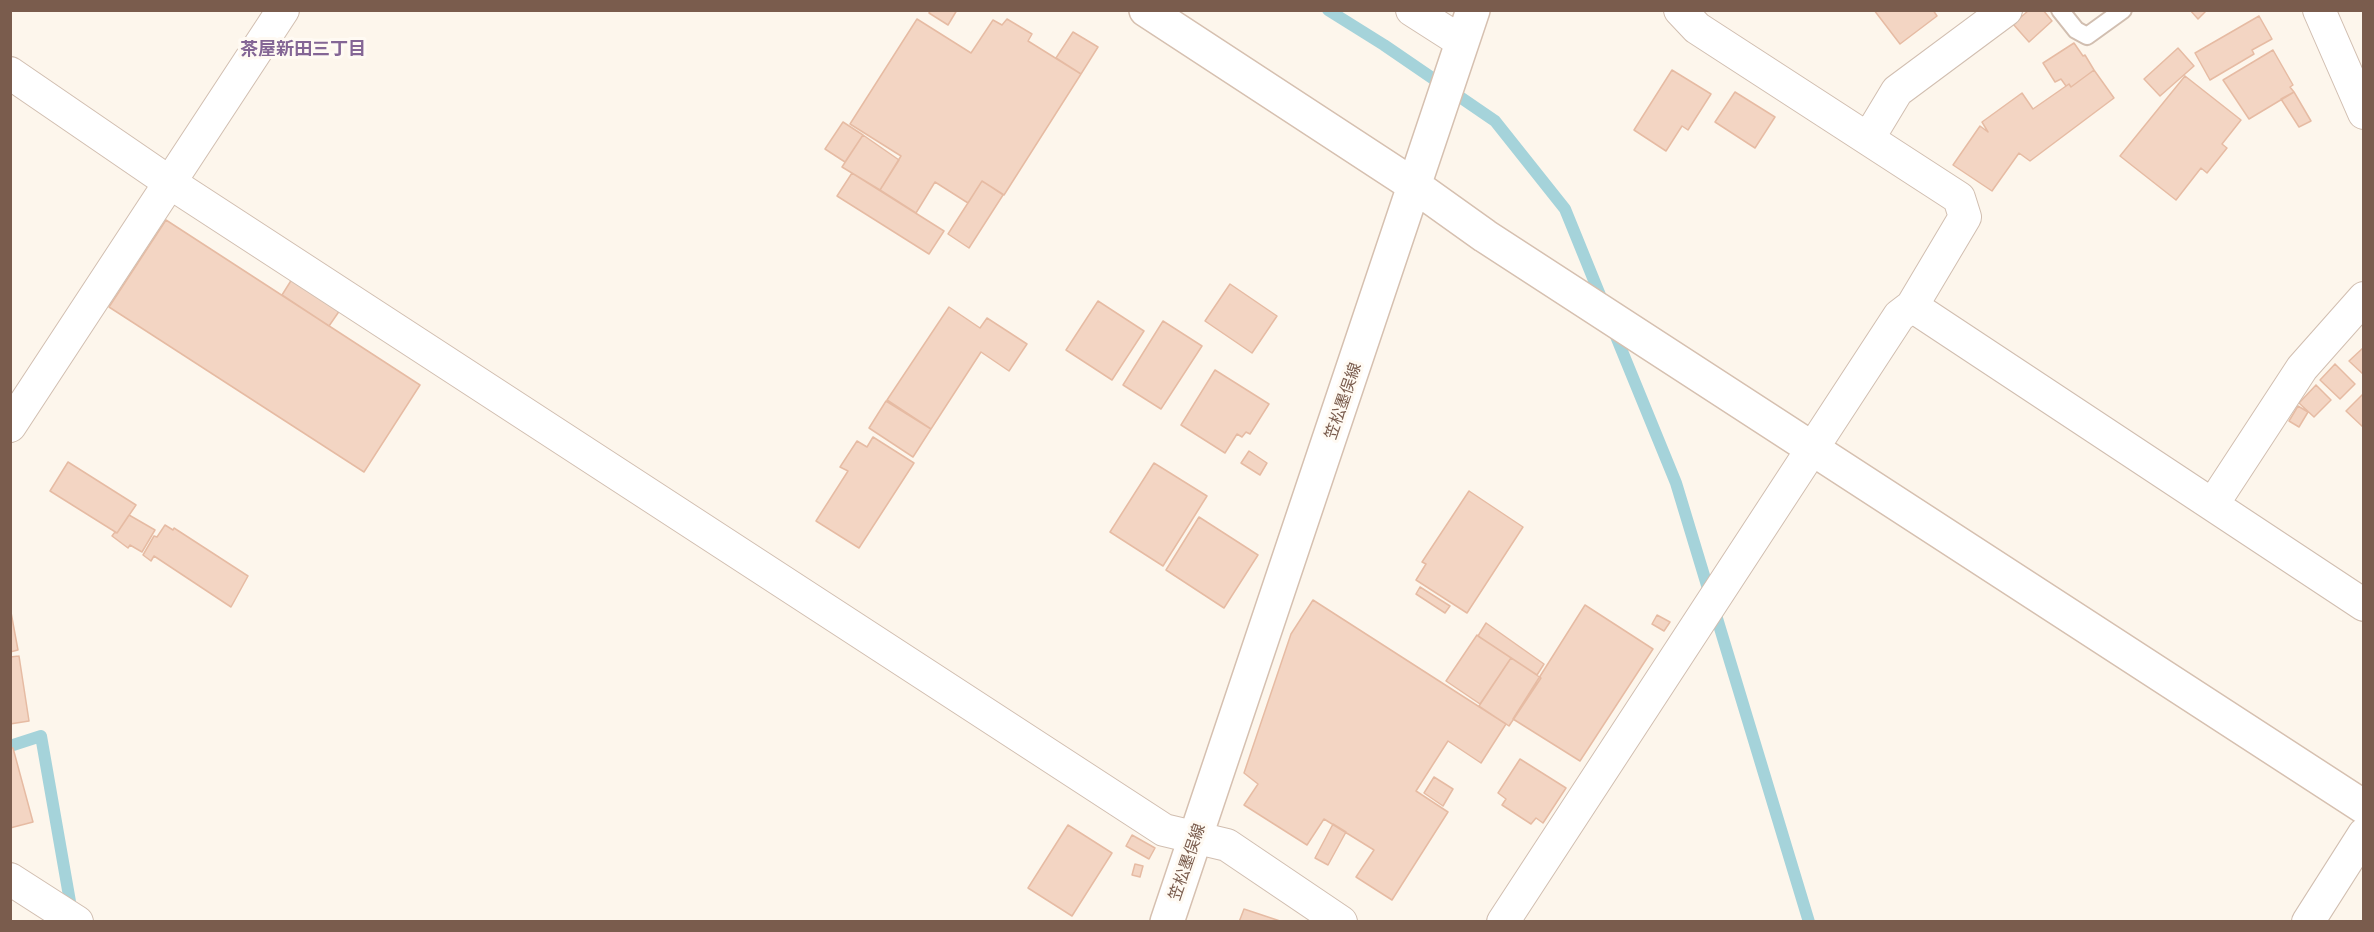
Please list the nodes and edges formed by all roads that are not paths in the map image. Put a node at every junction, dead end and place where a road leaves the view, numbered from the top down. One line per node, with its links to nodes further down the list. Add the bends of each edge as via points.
1 (283, 10): 14 (street)
2 (1146, 10): 15 (street)
3 (1412, 10): 10 (street)
4 (1473, 10): 10 (street, 笠松墨俣線)
5 (1680, 10): 13 (street, via 1697,28)
6 (2006, 10): 13 (street, via 1897,91)
7 (2060, 10): 8 (lane, via 2076,30 2087,36)
8 (2123, 10)
9 (2319, 10): 12 (street)
10 (1462, 42): 15 (street, 笠松墨俣線)
11 (10, 74): 14 (street)
12 (2364, 113)
13 (1868, 139): 17 (street, via 1959,198 1965,217)
14 (169, 182): 18 (street); 24 (street, via 1164,830)
15 (1415, 186): 19 (street, via 1485,236); 24 (street, 笠松墨俣線)
16 (2364, 298): 20 (street, via 2302,368)
17 (1912, 306): 19 (street, via 1899,316); 20 (street)
18 (10, 426)
19 (1812, 448): 22 (street); 29 (street)
20 (2213, 504): 21 (street)
21 (2364, 605)
22 (2364, 807)
23 (2364, 834): 30 (street)
24 (1195, 838): 27 (street, 笠松墨俣線); 28 (street, via 1227,845)
25 (10, 879): 26 (street)
26 (77, 921)
27 (1167, 921)
28 (1341, 921)
29 (1503, 921)
30 (2308, 921)

